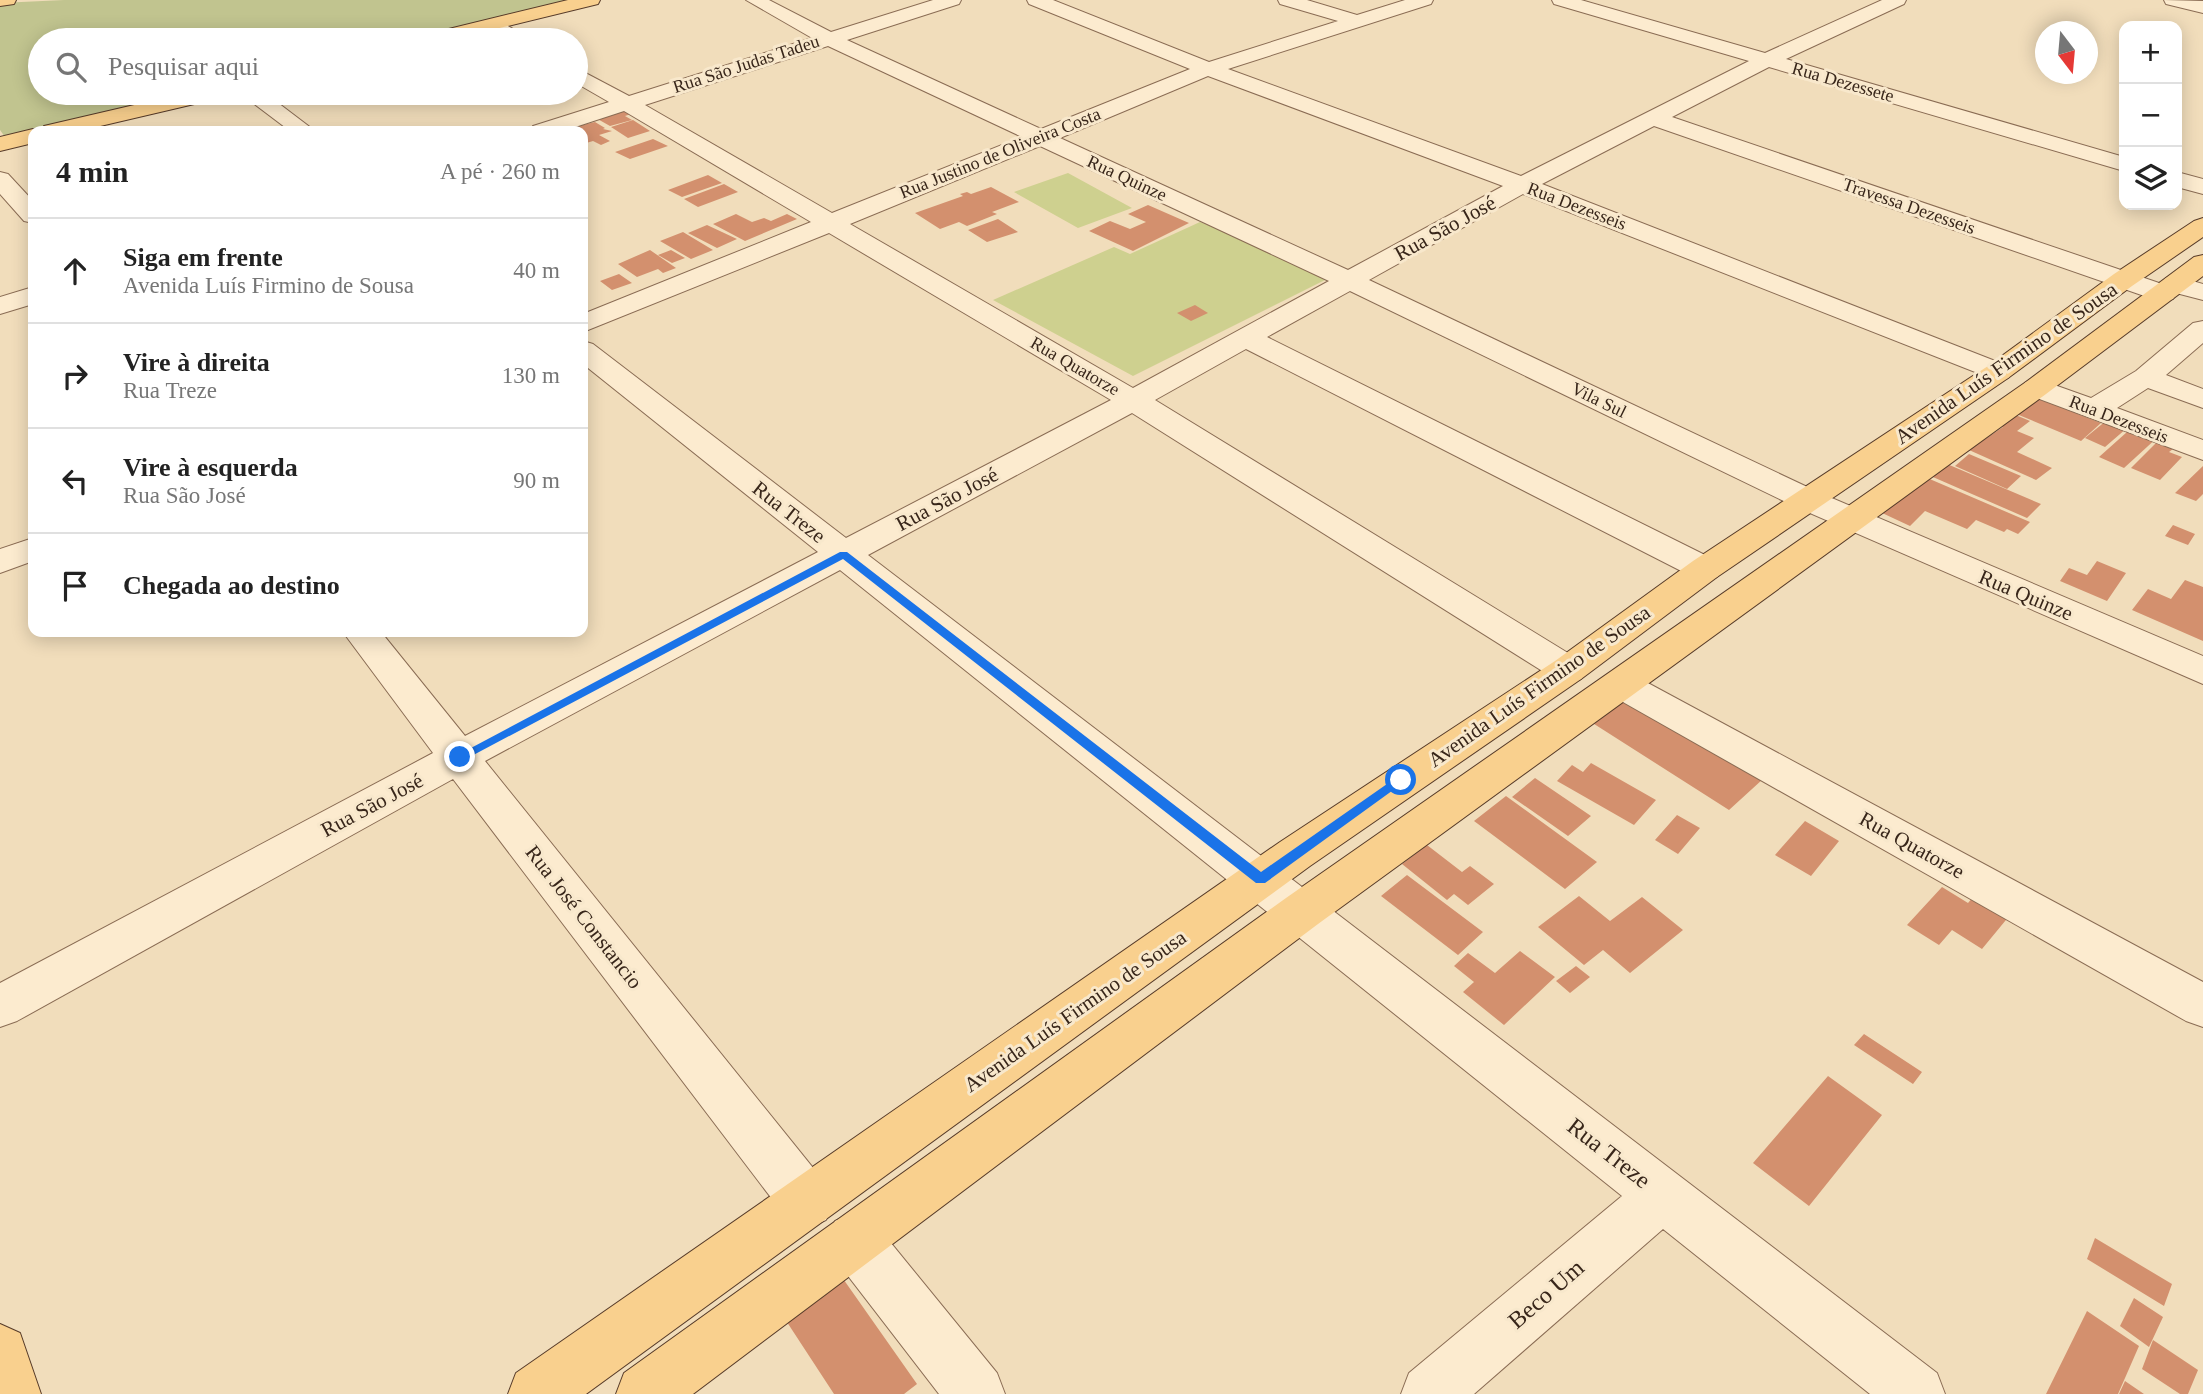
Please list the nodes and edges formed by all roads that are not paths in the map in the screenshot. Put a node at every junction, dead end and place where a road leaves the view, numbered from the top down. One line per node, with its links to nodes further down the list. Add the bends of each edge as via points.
1 (0, 0): 2 (main road)
2 (7, 0)
3 (591, 0): 14 (main road)
4 (755, 0): 17 (street, Rua Quinze)
5 (952, 0): 17 (street, Rua São Judas Tadeu)
6 (1036, 0): 19 (street, Rua Dezesseis)
7 (1287, 0): 13 (street)
8 (1423, 0): 13 (street, Rua Justino de Oliveira Costa)
9 (1561, 0): 18 (street, Rua Dezessete)
10 (1897, 0): 18 (street, Rua São José)
11 (2173, 0): 12 (street)
12 (2203, 7)
13 (1357, 21): 19 (street, Rua Justino de Oliveira Costa)
14 (495, 24): 15 (main road); 16 (street)
15 (478, 28)
16 (502, 28)
17 (827, 38): 21 (street, Rua São Judas Tadeu); 29 (street, Rua Quinze)
18 (1767, 60): 24 (street, Rua São José); 31 (street, Rua Dezessete)
19 (1208, 69): 29 (street, Rua Justino de Oliveira Costa); 34 (street, Rua Dezesseis)
20 (588, 82): 21 (street, Rua Quatorze)
21 (623, 104): 27 (street, Rua São Judas Tadeu); 37 (street, Rua Quatorze)
22 (161, 105): 25 (main road)
23 (268, 105): 26 (street)
24 (1655, 118): 34 (street, Rua São José); 39 (street, Travessa Dezesseis)
25 (73, 126)
26 (297, 126)
27 (556, 126)
28 (28, 137): 30 (main road)
29 (1037, 137): 37 (street, Rua Justino de Oliveira Costa); 40 (street, Rua Quinze)
30 (0, 144)
31 (2119, 163)
32 (0, 180): 36 (street)
33 (2182, 181): 35 (street)
34 (1522, 185): 40 (street, Rua São José); 49 (street, Rua Dezesseis)
35 (2203, 187)
36 (28, 211)
37 (828, 223): 44 (street, Rua Justino de Oliveira Costa); 51 (street, Rua Quatorze)
38 (2203, 226): 39 (main road, Avenida Luís Firmino de Sousa)
39 (2123, 280): 41 (street, Travessa Dezesseis); 49 (main road, Avenida Luís Firmino de Sousa)
40 (1350, 281): 46 (street, Rua São José); 54 (street, Vila Sul)
41 (2186, 283): 49 (main road, Avenida Luís Firmino de Sousa)
42 (28, 297): 43 (street)
43 (0, 306)
44 (588, 322)
45 (2203, 329): 48 (street)
46 (1247, 338): 51 (street, Rua São José); 59 (street)
47 (588, 354): 57 (street, Rua Treze)
48 (2146, 377): 50 (street); 52 (street)
49 (2017, 380): 52 (street, Rua Dezesseis); 54 (main road, Avenida Luís Firmino de Sousa); 55 (main road, Avenida Luís Firmino de Sousa)
50 (2203, 399)
51 (1133, 400): 57 (street, Rua São José); 61 (street, Rua Quatorze)
52 (2094, 410): 53 (street, Rua Dezesseis)
53 (2203, 451)
54 (1808, 500): 55 (street, Vila Sul); 59 (main road, Avenida Luís Firmino de Sousa)
55 (1850, 518): 62 (street, Rua Quinze); 63 (main road, Avenida Luís Firmino de Sousa)
56 (28, 551): 58 (street)
57 (844, 554): 64 (street, Rua São José); 67 (street, Rua Treze)
58 (0, 562)
59 (1705, 569): 61 (main road, Avenida Luís Firmino de Sousa)
60 (365, 637): 64 (street, Rua José Constancio)
61 (1568, 670): 65 (main road, Avenida Luís Firmino de Sousa)
62 (2203, 671)
63 (1620, 684): 66 (main road, Avenida Luís Firmino de Sousa); 70 (street, Rua Quatorze)
64 (460, 757): 69 (street, Rua São José); 72 (street, Rua José Constancio)
65 (1401, 780): 66 (main road); 67 (main road, Avenida Luís Firmino de Sousa)
66 (1444, 810): 68 (main road, Avenida Luís Firmino de Sousa)
67 (1261, 879): 68 (street, Rua Treze); 72 (main road, Avenida Luís Firmino de Sousa)
68 (1303, 911): 71 (street, Rua Treze); 73 (main road, Avenida Luís Firmino de Sousa)
69 (0, 1006)
70 (2203, 1006)
71 (1663, 1195): 79 (street, Beco Um); 80 (street, Rua Treze)
72 (807, 1202): 76 (main road, Avenida Luís Firmino de Sousa)
73 (853, 1240): 77 (main road, Avenida Luís Firmino de Sousa); 78 (street)
74 (0, 1353): 75 (main road)
75 (12, 1394)
76 (537, 1394)
77 (645, 1394)
78 (976, 1394)
79 (1430, 1394)
80 (1916, 1394)

